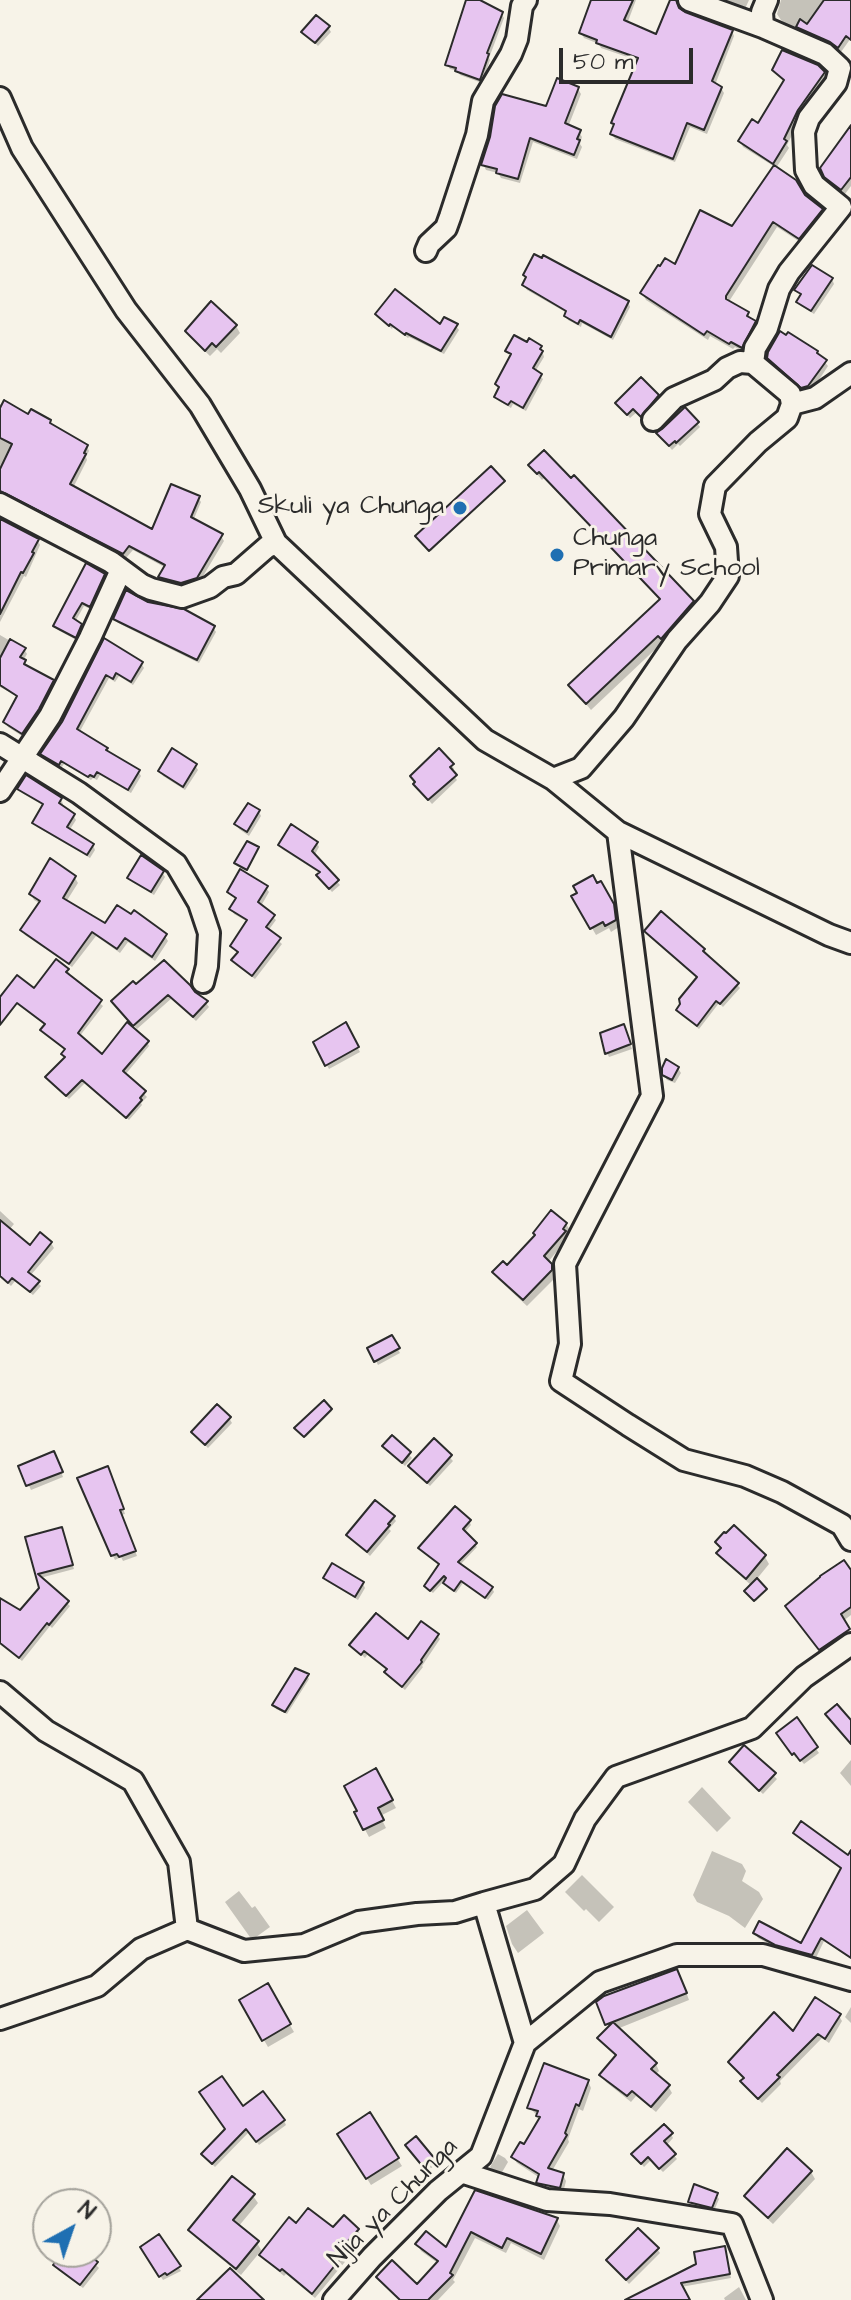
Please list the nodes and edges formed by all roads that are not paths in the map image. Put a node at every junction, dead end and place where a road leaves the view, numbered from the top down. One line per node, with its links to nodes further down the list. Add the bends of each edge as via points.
1 (526, 0): 7 (street, via 511,54 483,101 446,228)
2 (689, 0): 4 (street)
3 (767, 0): 4 (street)
4 (763, 27): 6 (street, via 825,54 840,68 804,132 806,170 814,185)
5 (0, 98): 13 (street, via 22,148 126,310 200,405)
6 (846, 199): 8 (street, via 779,289)
7 (426, 251)
8 (753, 363): 10 (street, via 790,394); 11 (street, via 740,362 674,398)
9 (851, 373): 10 (street, via 815,398)
10 (792, 404): 17 (street, via 787,418 715,486 710,514 726,547 728,576 581,768)
11 (653, 420)
12 (0, 504): 14 (street)
13 (276, 543): 14 (street, via 236,574 182,597 151,589); 17 (street, via 485,740)
14 (121, 570): 16 (street, via 50,716)
15 (0, 744): 16 (street)
16 (23, 757): 18 (street); 21 (street, via 176,864 209,933)
17 (553, 779): 19 (street)
18 (0, 791)
19 (618, 832): 20 (street); 22 (street, via 652,1096 565,1264 570,1344 561,1381 684,1460 782,1492 842,1525)
20 (851, 943)
21 (203, 982)
22 (851, 1540)
23 (851, 1644): 25 (street, via 804,1677 752,1728 616,1777 585,1819 564,1864 535,1889)
24 (0, 1692): 26 (street, via 46,1731 133,1781 179,1862)
25 (484, 1903): 26 (street, via 455,1912 359,1922 304,1945 244,1951); 29 (street)
26 (187, 1929): 28 (street, via 141,1949 97,1986)
27 (851, 1980): 29 (street, via 763,1955 677,1955 600,1982)
28 (0, 2019)
29 (525, 2043): 30 (street, Njia ya Chunga, via 481,2156)
30 (461, 2172): 31 (street, Njia ya Chunga); 32 (street, via 547,2200 610,2204 732,2224)
31 (334, 2300)
32 (762, 2300)

